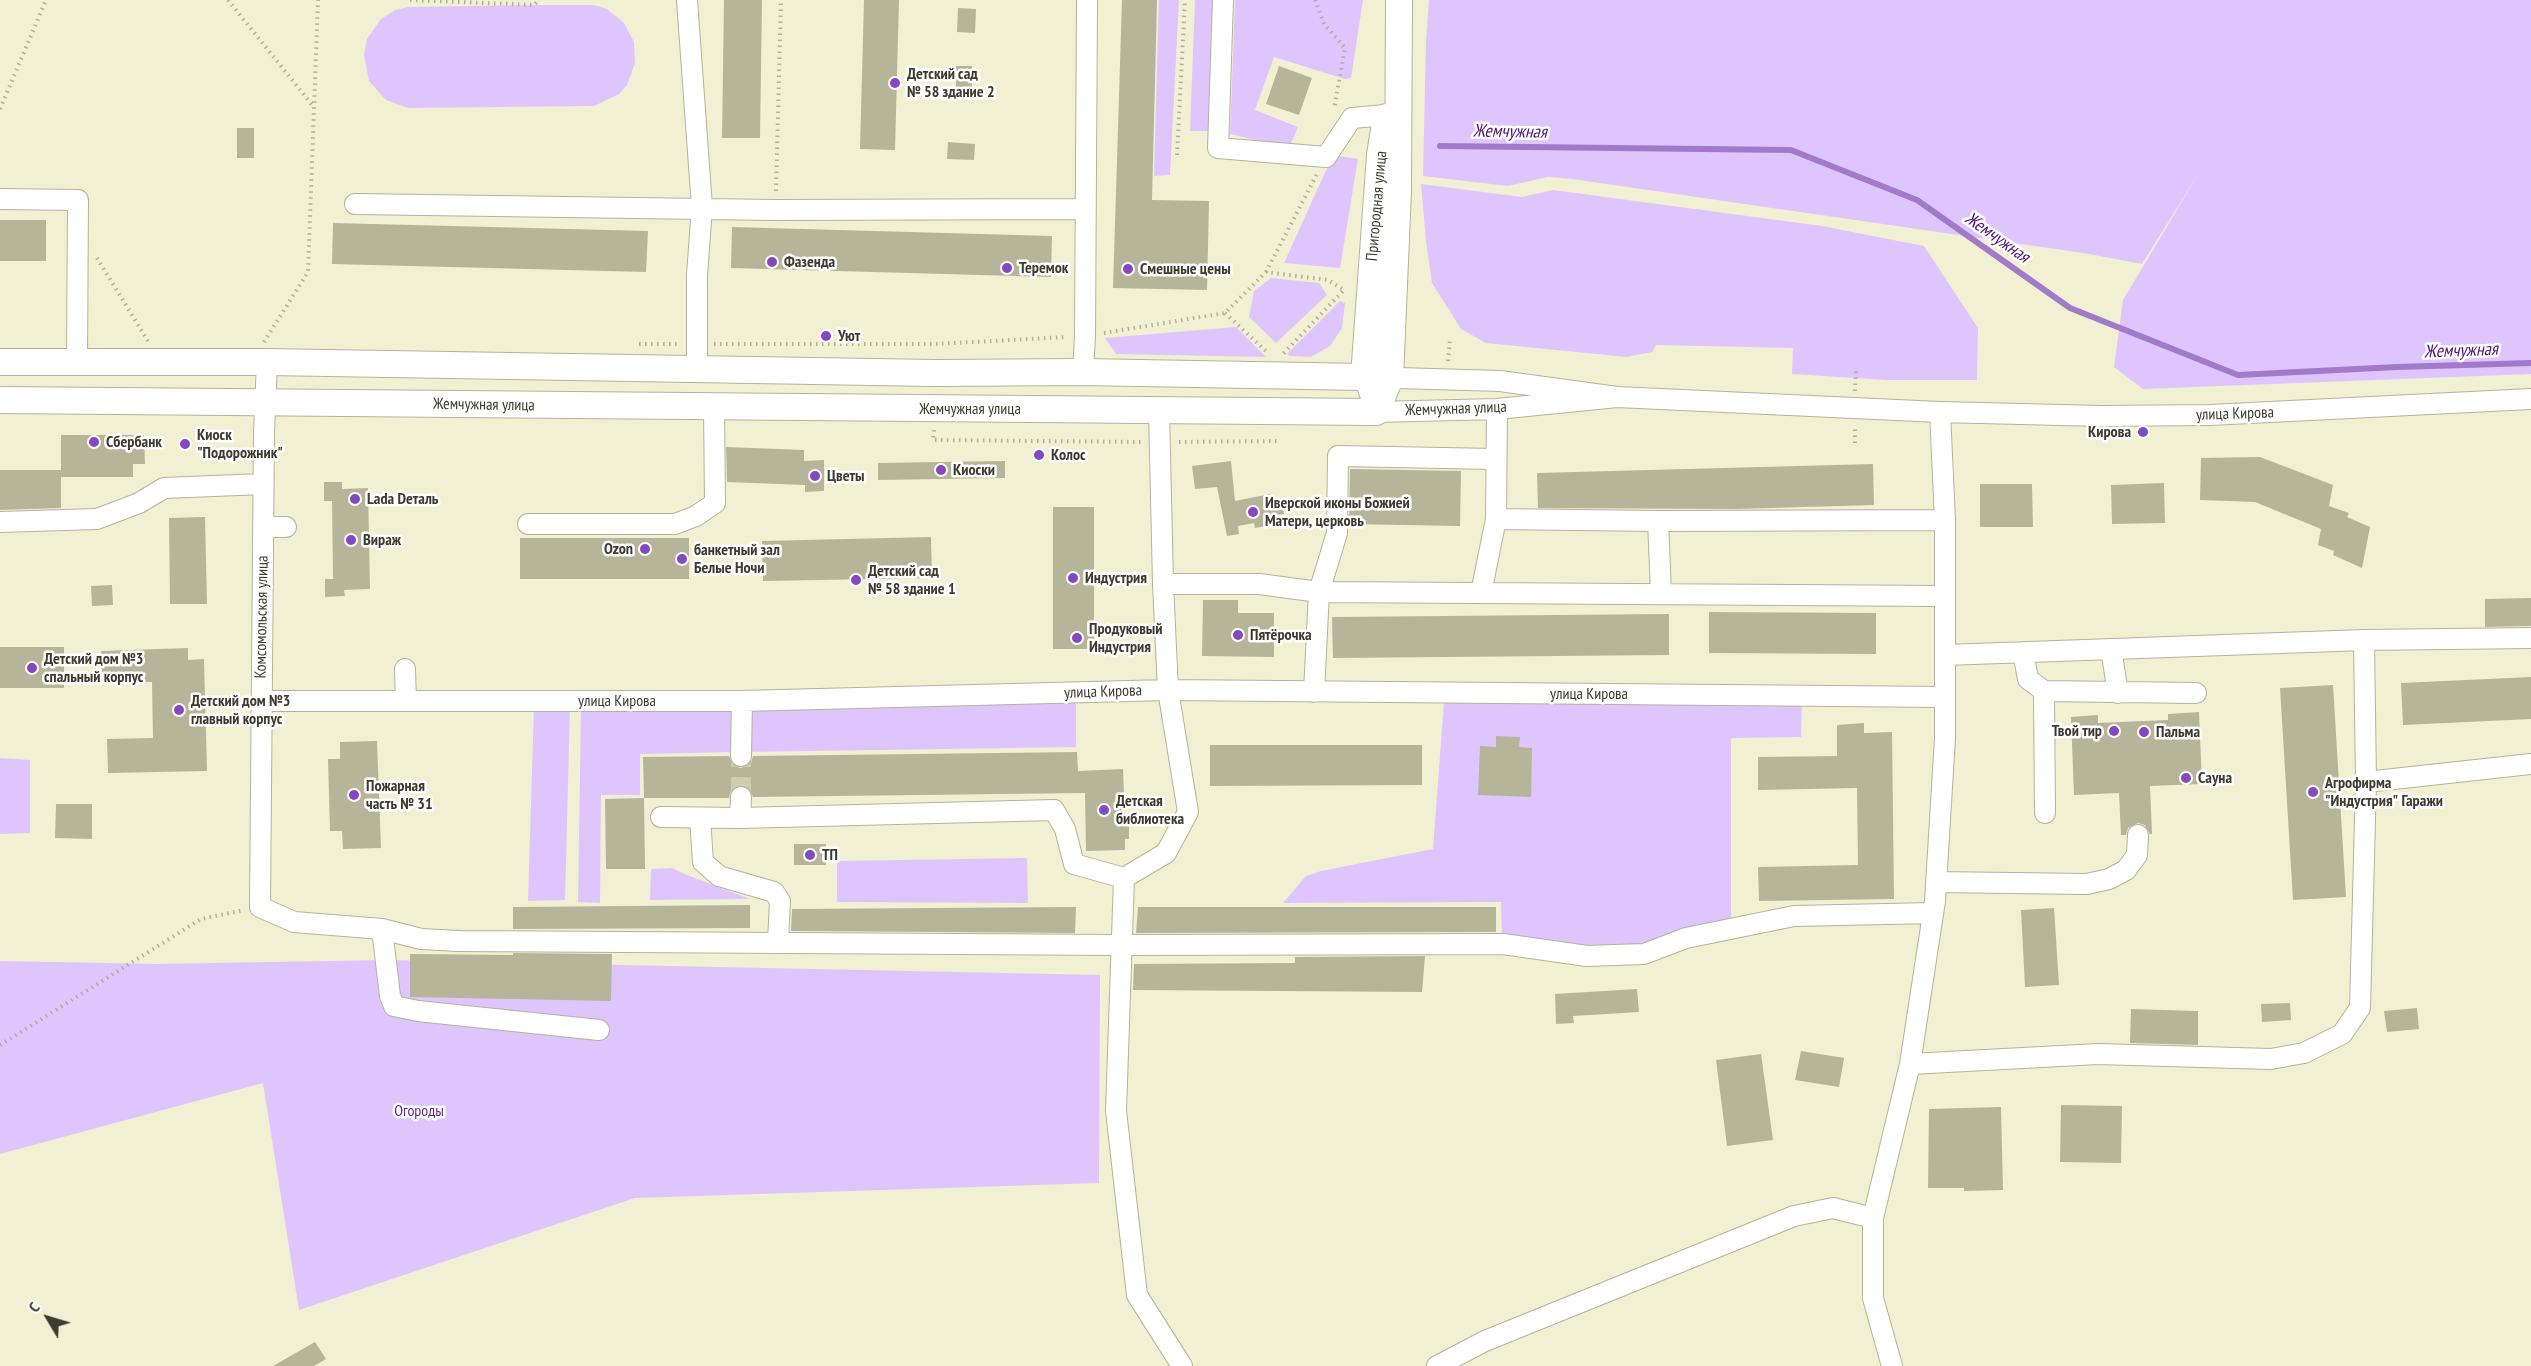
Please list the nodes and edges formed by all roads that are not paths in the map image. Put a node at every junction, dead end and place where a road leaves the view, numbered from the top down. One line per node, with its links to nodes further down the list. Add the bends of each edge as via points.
1 (687, 0): 8 (street)
2 (1087, 0): 9 (street)
3 (1223, 0): 5 (street, via 1218,148 1326,157 1352,118)
4 (1399, 0): 5 (main road, Пригородная улица); 17 (main road, via 1398,191)
5 (1386, 115): 16 (main road, Пригородная улица)
6 (0, 199): 12 (street, via 78,200)
7 (355, 204): 8 (street)
8 (702, 207): 9 (street); 13 (street)
9 (1085, 209): 14 (street)
10 (271, 353): 12 (main road); 13 (main road); 21 (street, Комсомольская улица)
11 (0, 362): 12 (main road)
12 (77, 362)
13 (697, 370): 14 (main road)
14 (1083, 372): 15 (main road)
15 (1297, 375): 16 (main road); 25 (main road, via 1308,383 1310,393)
16 (1364, 377): 17 (street); 26 (street, Пригородная улица)
17 (1390, 378): 18 (street, via 1500,381); 26 (main road)
18 (1617, 397): 23 (street, Жемчужная улица); 27 (street, Жемчужная улица)
19 (2531, 399): 27 (street, улица Кирова, via 2210,415)
20 (0, 400): 21 (main road, Жемчужная улица)
21 (266, 403): 22 (main road, Жемчужная улица); 29 (street, Комсомольская улица)
22 (714, 407): 24 (main road, Жемчужная улица); 34 (street, via 715,503 696,516 675,524)
23 (1497, 409): 26 (street, Жемчужная улица); 28 (street)
24 (1159, 410): 25 (main road, Жемчужная улица); 37 (street)
25 (1294, 411): 26 (main road, Жемчужная улица)
26 (1376, 411)
27 (1940, 412): 31 (street)
28 (1495, 459): 30 (street); 38 (street, via 1338,456 1337,533)
29 (263, 484): 33 (street, via 164,488 139,503 97,519); 35 (street, Комсомольская улица)
30 (1496, 519): 32 (street); 39 (street)
31 (1945, 520): 32 (street); 41 (street)
32 (1658, 521): 40 (street)
33 (0, 522)
34 (528, 524)
35 (264, 527): 36 (street); 54 (street, Комсомольская улица)
36 (286, 527)
37 (1163, 584): 38 (street, via 1259,584); 48 (street)
38 (1319, 592): 39 (street); 50 (street)
39 (1481, 593): 40 (street)
40 (1661, 593): 41 (street)
41 (1945, 596): 46 (street)
42 (2531, 638): 43 (street)
43 (2364, 640): 44 (street); 59 (street)
44 (2111, 649): 45 (street); 51 (street)
45 (2023, 652): 46 (street); 49 (street, via 2028,679)
46 (1945, 656): 53 (street)
47 (405, 669): 55 (street)
48 (1168, 690): 50 (street, улица Кирова); 56 (street, улица Кирова); 66 (street, via 1188,812 1166,853)
49 (2044, 691): 51 (street); 61 (street)
50 (1314, 692): 53 (street, улица Кирова)
51 (2118, 693): 52 (street)
52 (2196, 693)
53 (1945, 697): 67 (street)
54 (261, 701): 55 (street, улица Кирова); 69 (street, Комсомольская улица, via 260,907 294,922)
55 (406, 701): 56 (street, улица Кирова)
56 (742, 701): 57 (street)
57 (741, 756)
58 (2531, 764): 59 (street)
59 (2366, 782): 73 (street, via 2360,1008 2342,1034 2304,1053 2271,1059 2098,1054)
60 (741, 797): 64 (street)
61 (2045, 813)
62 (660, 817): 63 (street)
63 (700, 818): 64 (street); 70 (street, via 703,862 719,876 774,892 780,901)
64 (740, 818): 66 (street, via 1054,810 1065,829 1074,864)
65 (2138, 835): 67 (street, via 2137,855 2126,870 2109,879 2087,884)
66 (1124, 878): 71 (street)
67 (1936, 882): 68 (street)
68 (1933, 913): 71 (street, via 1794,916 1686,938 1644,954 1587,956 1503,944); 73 (street)
69 (382, 929): 70 (street, via 421,939 459,941); 72 (street, via 394,1006)
70 (778, 942): 71 (street)
71 (1122, 945): 75 (street, via 1116,1111 1137,1295)
72 (599, 1030)
73 (1910, 1064): 74 (street)
74 (1874, 1218): 76 (street, via 1833,1208 1794,1216 1485,1341); 77 (street, via 1873,1298)
75 (1182, 1366)
76 (1437, 1366)
77 (1892, 1366)

